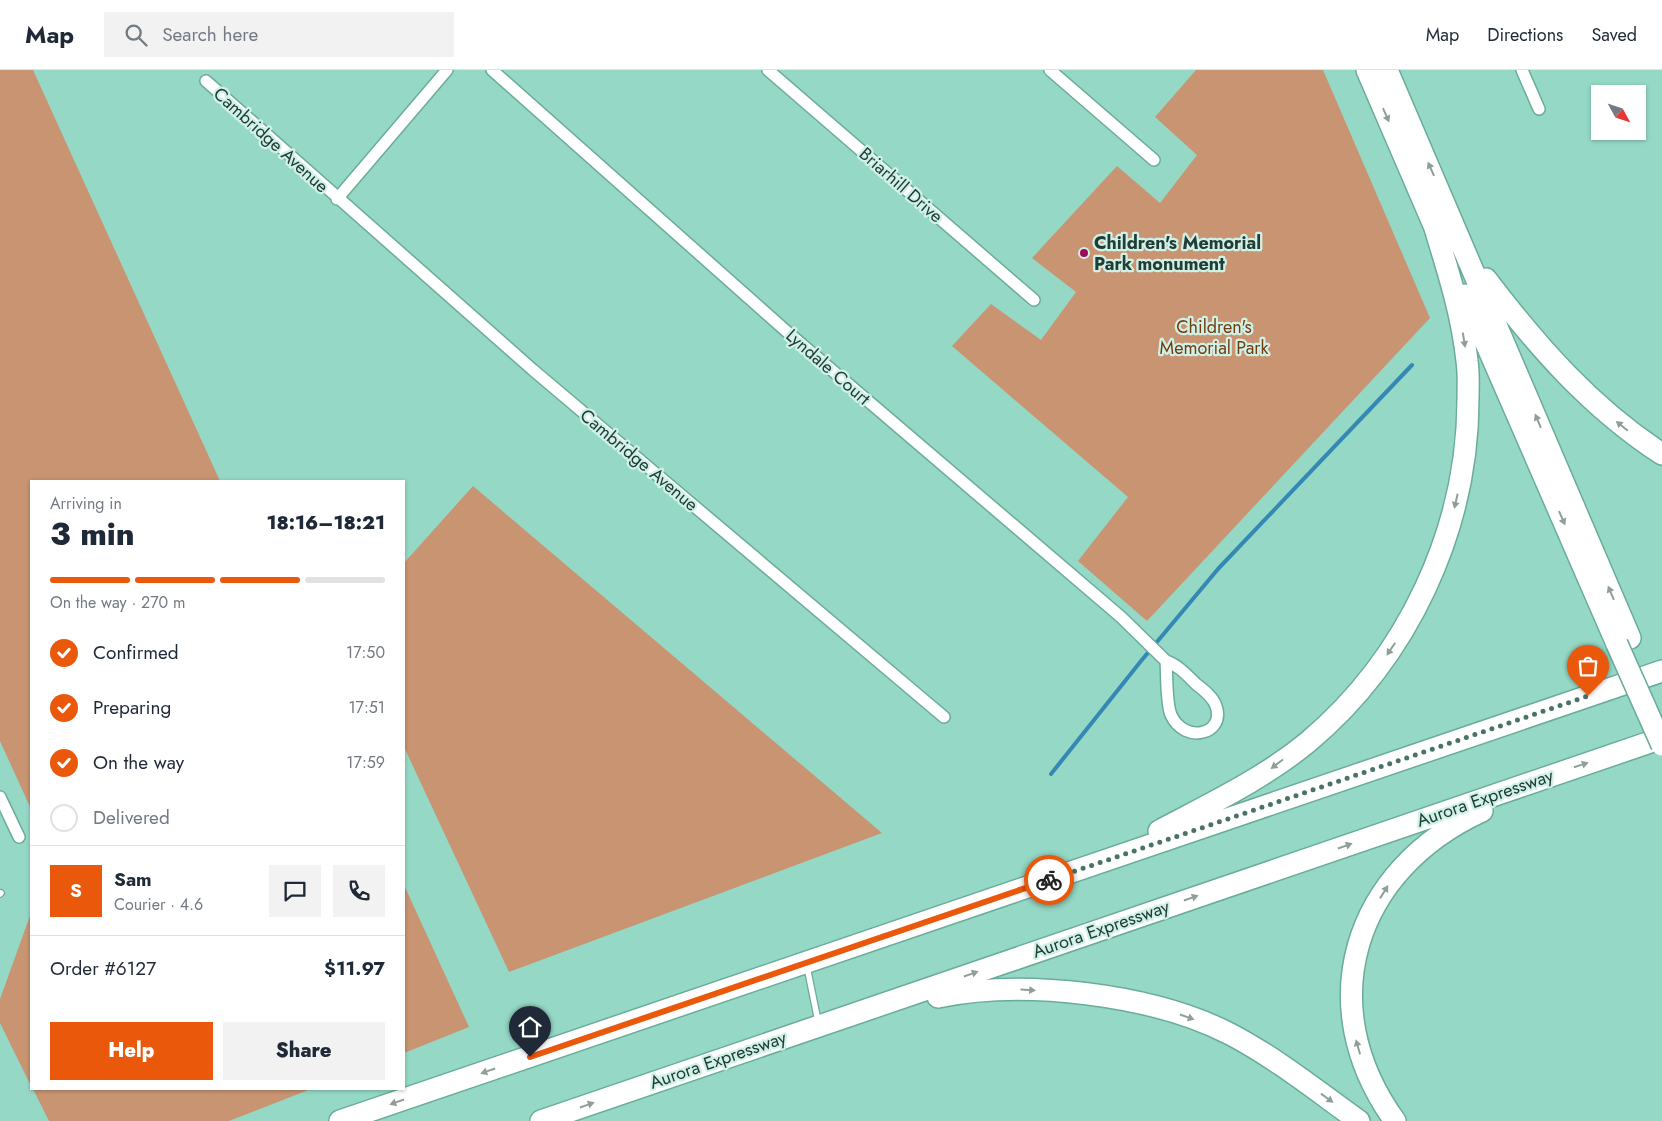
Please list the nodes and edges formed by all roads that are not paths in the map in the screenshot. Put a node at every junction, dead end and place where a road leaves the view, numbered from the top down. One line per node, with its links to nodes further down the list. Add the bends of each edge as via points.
1 (447, 70): 11 (street, Cambridge Avenue)
2 (492, 70): 16 (street, Lyndale Court, via 785,330 1121,618)
3 (768, 70): 13 (street, Briarhill Drive)
4 (1050, 70): 10 (street)
5 (1367, 70): 12 (highway, one-way to 12)
6 (1387, 70): 12 (highway, one-way to 6)
7 (1522, 70): 9 (street)
8 (206, 81): 11 (street, Cambridge Avenue)
9 (1539, 108)
10 (1154, 160)
11 (337, 199): 19 (street, Cambridge Avenue, via 533,370)
12 (1442, 220): 14 (highway, one-way to 12, via 1601,409 1541,348); 15 (highway); 25 (highway, one-way to 25, via 1468,363 1468,419 1463,469 1452,519 1417,604 1373,675 1308,741 1262,775)
13 (1034, 300)
14 (1662, 454)
15 (1624, 641): 18 (highway); 21 (highway, bridge)
16 (1166, 661): 16 (street, Lyndale Court, via 1174,664 1212,698 1218,714 1208,730 1187,732 1178,727 1170,713)
17 (1662, 671): 25 (highway)
18 (1662, 714)
19 (944, 717)
20 (1662, 738): 22 (highway, Aurora Expressway, one-way to 20)
21 (1662, 745)
22 (1552, 775): 27 (highway, Aurora Expressway, one-way to 22); 32 (highway, one-way to 22, via 1370,1082 1354,1033 1350,1000 1353,970 1369,918 1385,888 1430,841 1456,823)
23 (0, 797): 24 (street)
24 (19, 837)
25 (1105, 860): 26 (highway)
26 (806, 964): 28 (lane); 29 (highway, one-way to 29)
27 (842, 1018): 28 (highway, Aurora Expressway); 31 (highway, one-way to 31, via 967,991 1016,989 1124,1000 1165,1009 1229,1033 1274,1060)
28 (819, 1026): 30 (highway, Aurora Expressway, one-way to 28)
29 (340, 1121)
30 (541, 1121)
31 (1359, 1121)
32 (1395, 1121)

